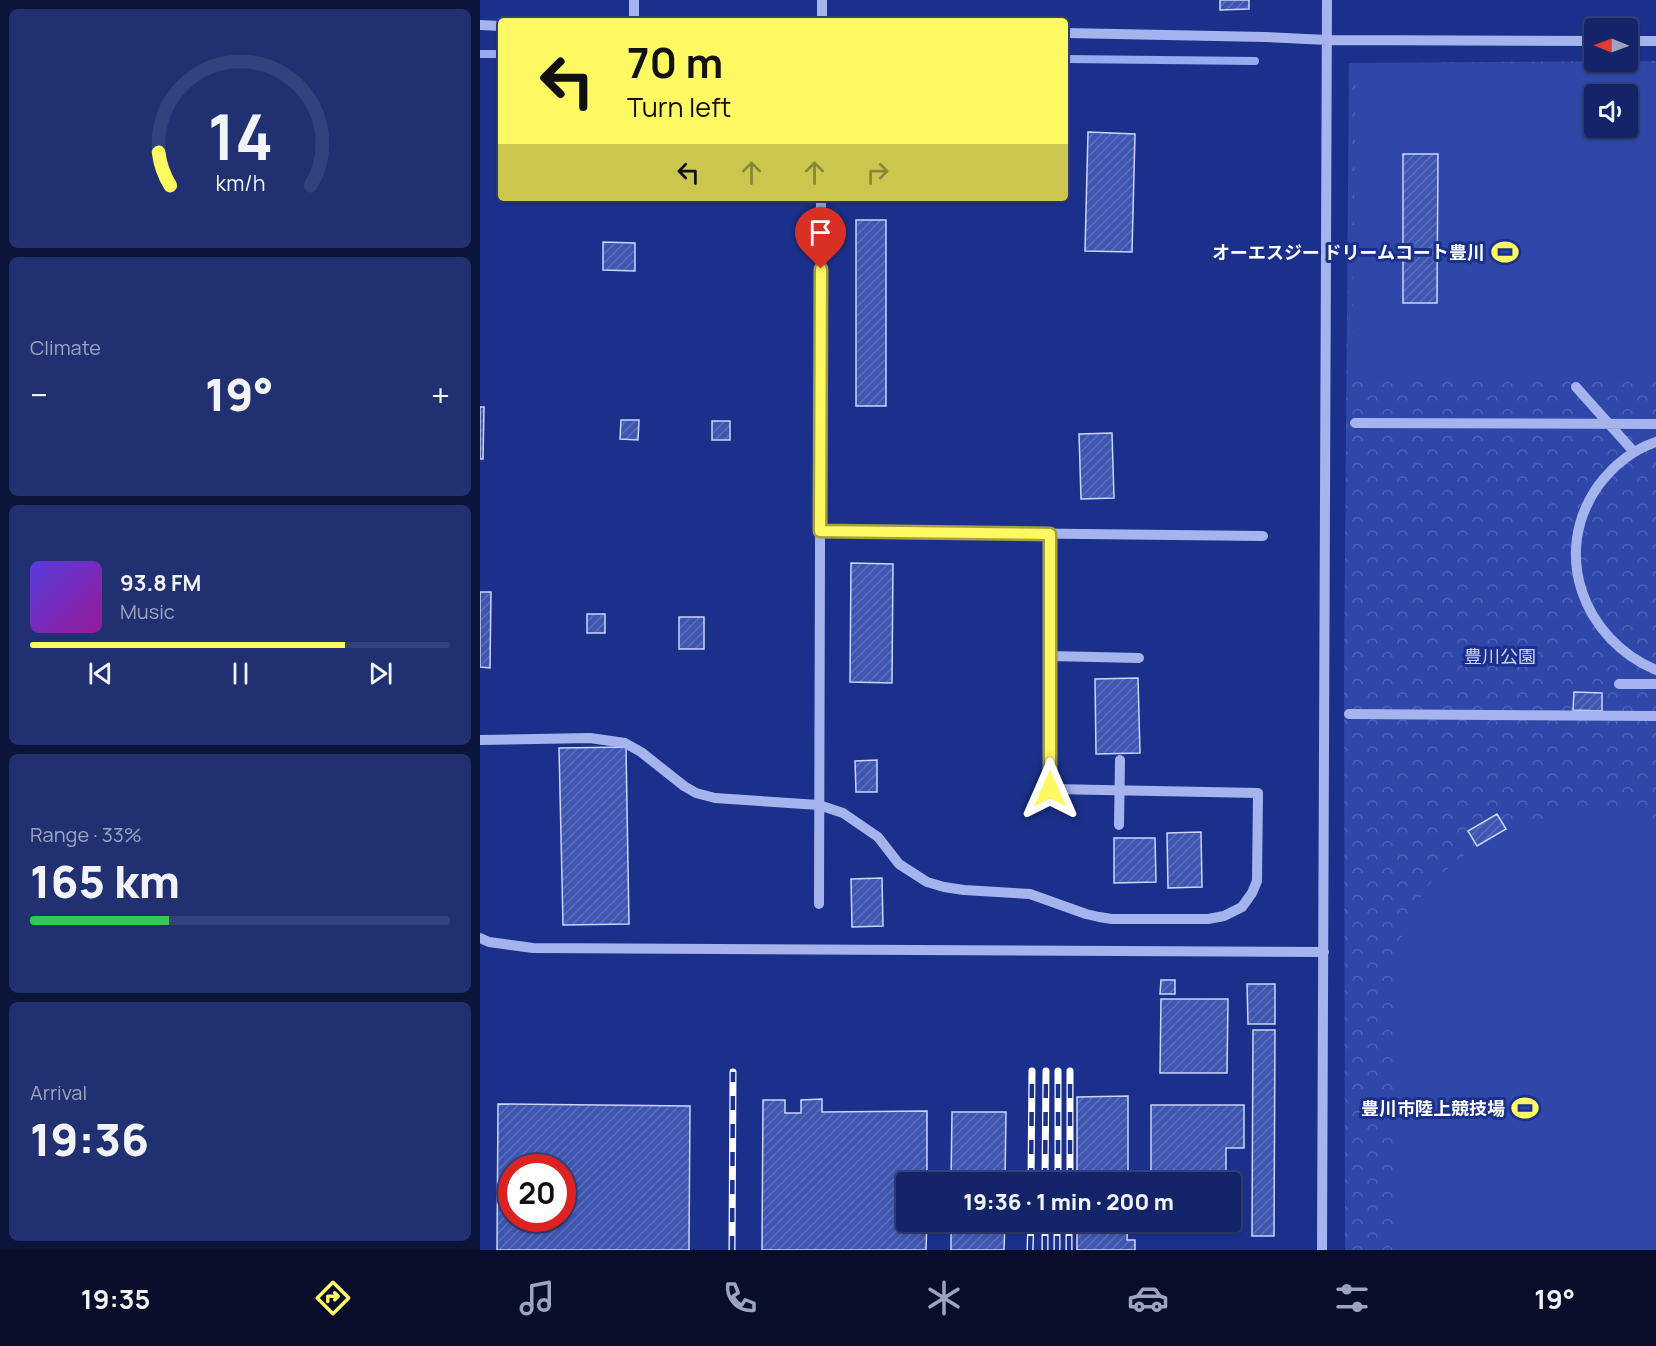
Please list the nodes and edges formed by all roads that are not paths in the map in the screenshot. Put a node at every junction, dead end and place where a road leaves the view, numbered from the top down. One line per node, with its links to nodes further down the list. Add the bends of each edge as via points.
1 (634, 0): 4 (street)
2 (822, 0): 5 (street)
3 (1327, 0): 9 (street)
4 (634, 18)
5 (822, 18)
6 (480, 25): 7 (street)
7 (498, 26)
8 (1068, 33): 9 (street)
9 (1327, 40): 10 (street); 37 (street)
10 (1584, 41)
11 (1638, 41): 12 (street)
12 (1656, 41)
13 (821, 201): 20 (street)
14 (1576, 387): 16 (street)
15 (1355, 423): 16 (street)
16 (1610, 424): 17 (street); 19 (street)
17 (1656, 424)
18 (1656, 442): 19 (street)
19 (1634, 452): 25 (street, via 1607,475 1589,501 1577,542 1578,574 1587,606 1604,633 1628,655)
20 (820, 531): 21 (street); 33 (street)
21 (1050, 534): 22 (street); 23 (street)
22 (1263, 536)
23 (1050, 656): 24 (street); 32 (street, via 1050,789)
24 (1139, 658)
25 (1656, 669)
26 (1619, 684): 27 (street)
27 (1656, 684)
28 (1349, 714): 29 (street)
29 (1656, 716)
30 (480, 740): 33 (street, via 612,741 640,752 696,793 715,798)
31 (1120, 760): 32 (street)
32 (1119, 790): 33 (street, via 1258,793 1257,881 1242,907 1208,919 1112,919 1030,894 944,887 904,868 878,837 858,822); 34 (street)
33 (819, 805): 35 (street)
34 (1119, 825)
35 (819, 904)
36 (480, 938): 37 (street, via 533,948)
37 (1324, 952): 38 (street)
38 (1322, 1250)

